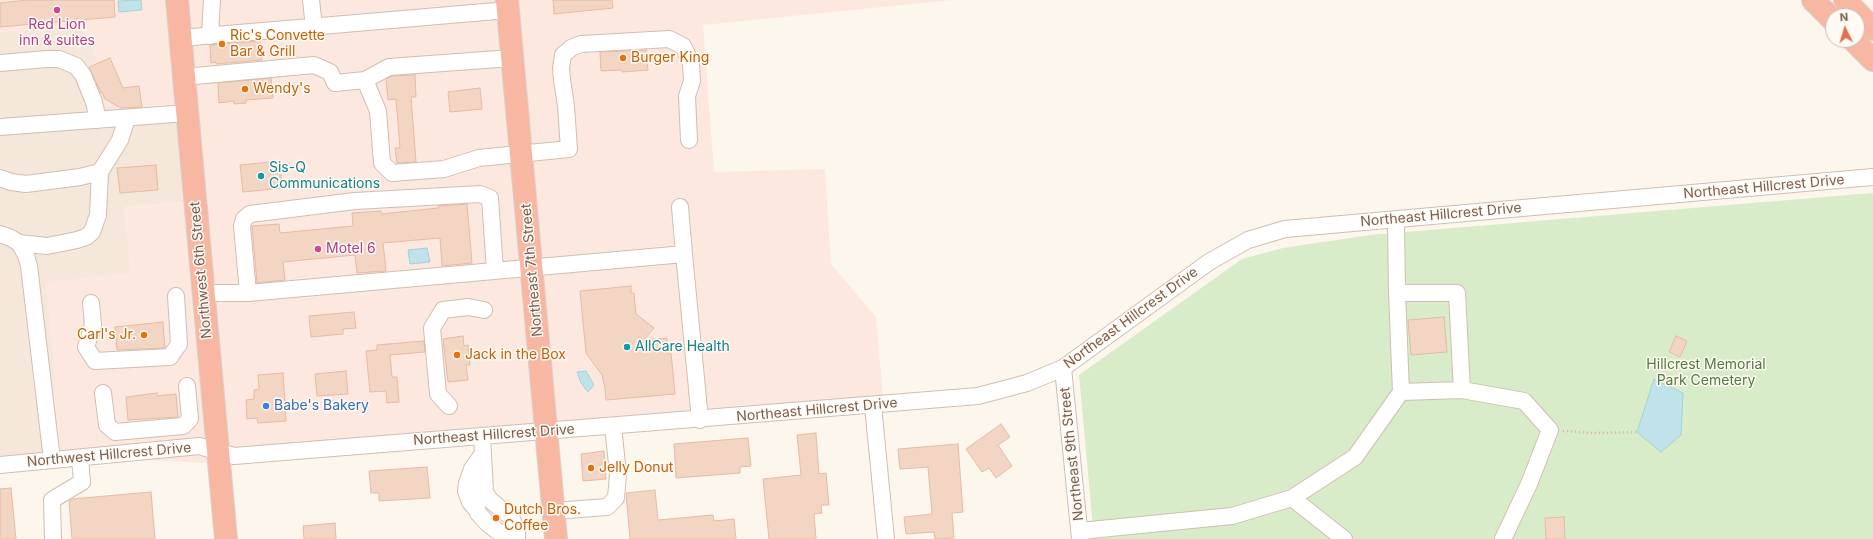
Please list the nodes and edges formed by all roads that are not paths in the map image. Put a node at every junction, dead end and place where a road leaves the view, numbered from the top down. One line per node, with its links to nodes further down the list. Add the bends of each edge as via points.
1 (177, 0): 11 (highway, Northwest 6th Street)
2 (212, 0): 10 (street)
3 (311, 0): 8 (street)
4 (1813, 0): 7 (highway)
5 (1845, 0): 9 (highway)
6 (507, 5): 8 (street); 13 (highway, Northeast 7th Street)
7 (1825, 12)
8 (314, 27): 10 (street)
9 (1873, 29)
10 (210, 36): 11 (street)
11 (180, 38): 16 (highway, Northwest 6th Street)
12 (1861, 48): 14 (highway)
13 (512, 58): 17 (street, via 389,66); 23 (highway, Northeast 7th Street)
14 (1873, 60)
15 (0, 63): 20 (street, via 47,58 76,66 83,75)
16 (184, 77): 17 (street, via 314,65 330,72 335,83); 18 (highway, Northwest 6th Street)
17 (365, 80): 23 (street, via 378,111 382,163 392,173 444,169 479,158)
18 (187, 113): 19 (street); 34 (highway, Northwest 6th Street)
19 (127, 118): 20 (street); 24 (street, via 120,140)
20 (98, 120): 21 (street)
21 (0, 127)
22 (689, 140): 23 (street, via 687,96 692,81 691,63 683,46 660,39 581,44 571,48 563,55 561,61 569,149)
23 (521, 155): 32 (highway, Northeast 7th Street)
24 (100, 172): 26 (street, via 26,184); 30 (street, via 98,215 92,232 77,240 47,246)
25 (1873, 177): 28 (street, Northeast Hillcrest Drive)
26 (0, 178)
27 (680, 207): 31 (street)
28 (1396, 220): 36 (street); 40 (street, Northeast Hillcrest Drive, via 1285,229 1248,240 1209,262)
29 (0, 234): 30 (street)
30 (19, 243): 54 (street, via 29,266)
31 (684, 254): 32 (street); 47 (street)
32 (532, 267): 33 (street); 49 (highway, Northeast 7th Street)
33 (495, 271): 35 (street); 35 (street, via 490,198 480,194 355,201 250,214 244,219 242,226)
34 (203, 293): 35 (street); 51 (highway, Northwest 6th Street)
35 (248, 293)
36 (1398, 293): 42 (street, via 1457,293); 43 (street)
37 (176, 296): 38 (street, via 178,344 170,357 95,361 86,347 93,325)
38 (91, 303)
39 (484, 310): 45 (street, via 468,307 442,310 432,328 438,394)
40 (1063, 368): 46 (street, Northeast Hillcrest Drive, via 1027,383 978,396); 60 (street, Northeast 9th Street)
41 (187, 386): 44 (street, via 190,419 183,426 115,432 107,425)
42 (1462, 390): 43 (street); 68 (street, via 1524,401 1550,430 1529,484)
43 (1401, 392): 57 (street, via 1355,457)
44 (104, 393)
45 (449, 406)
46 (873, 406): 47 (street, Northeast Hillcrest Drive); 66 (street)
47 (700, 420): 48 (street, Northeast Hillcrest Drive)
48 (613, 426): 49 (street, Northeast Hillcrest Drive); 58 (street, via 618,474 616,498 607,507)
49 (546, 431): 50 (street, Northeast Hillcrest Drive); 58 (highway, Northeast 7th Street)
50 (482, 436): 51 (street, Northeast Hillcrest Drive, via 234,456); 52 (street)
51 (217, 451): 53 (street, Northwest Hillcrest Drive, via 199,446); 62 (highway, Northwest 6th Street)
52 (482, 455): 56 (street); 59 (street, via 466,483 470,502)
53 (80, 458): 54 (street, Northwest Hillcrest Drive); 61 (street, via 82,482 52,500)
54 (52, 460): 55 (street, Northwest Hillcrest Drive)
55 (0, 465)
56 (483, 481): 59 (street, via 475,498); 64 (street, via 484,492 490,500 511,517 517,530)
57 (1292, 498): 60 (street, via 1232,516); 67 (street)
58 (554, 511): 65 (highway, Northeast 7th Street)
59 (478, 513): 63 (street)
60 (1080, 535)
61 (53, 539)
62 (226, 539)
63 (508, 539)
64 (517, 539)
65 (556, 539)
66 (886, 539)
67 (1344, 539)
68 (1503, 539)

